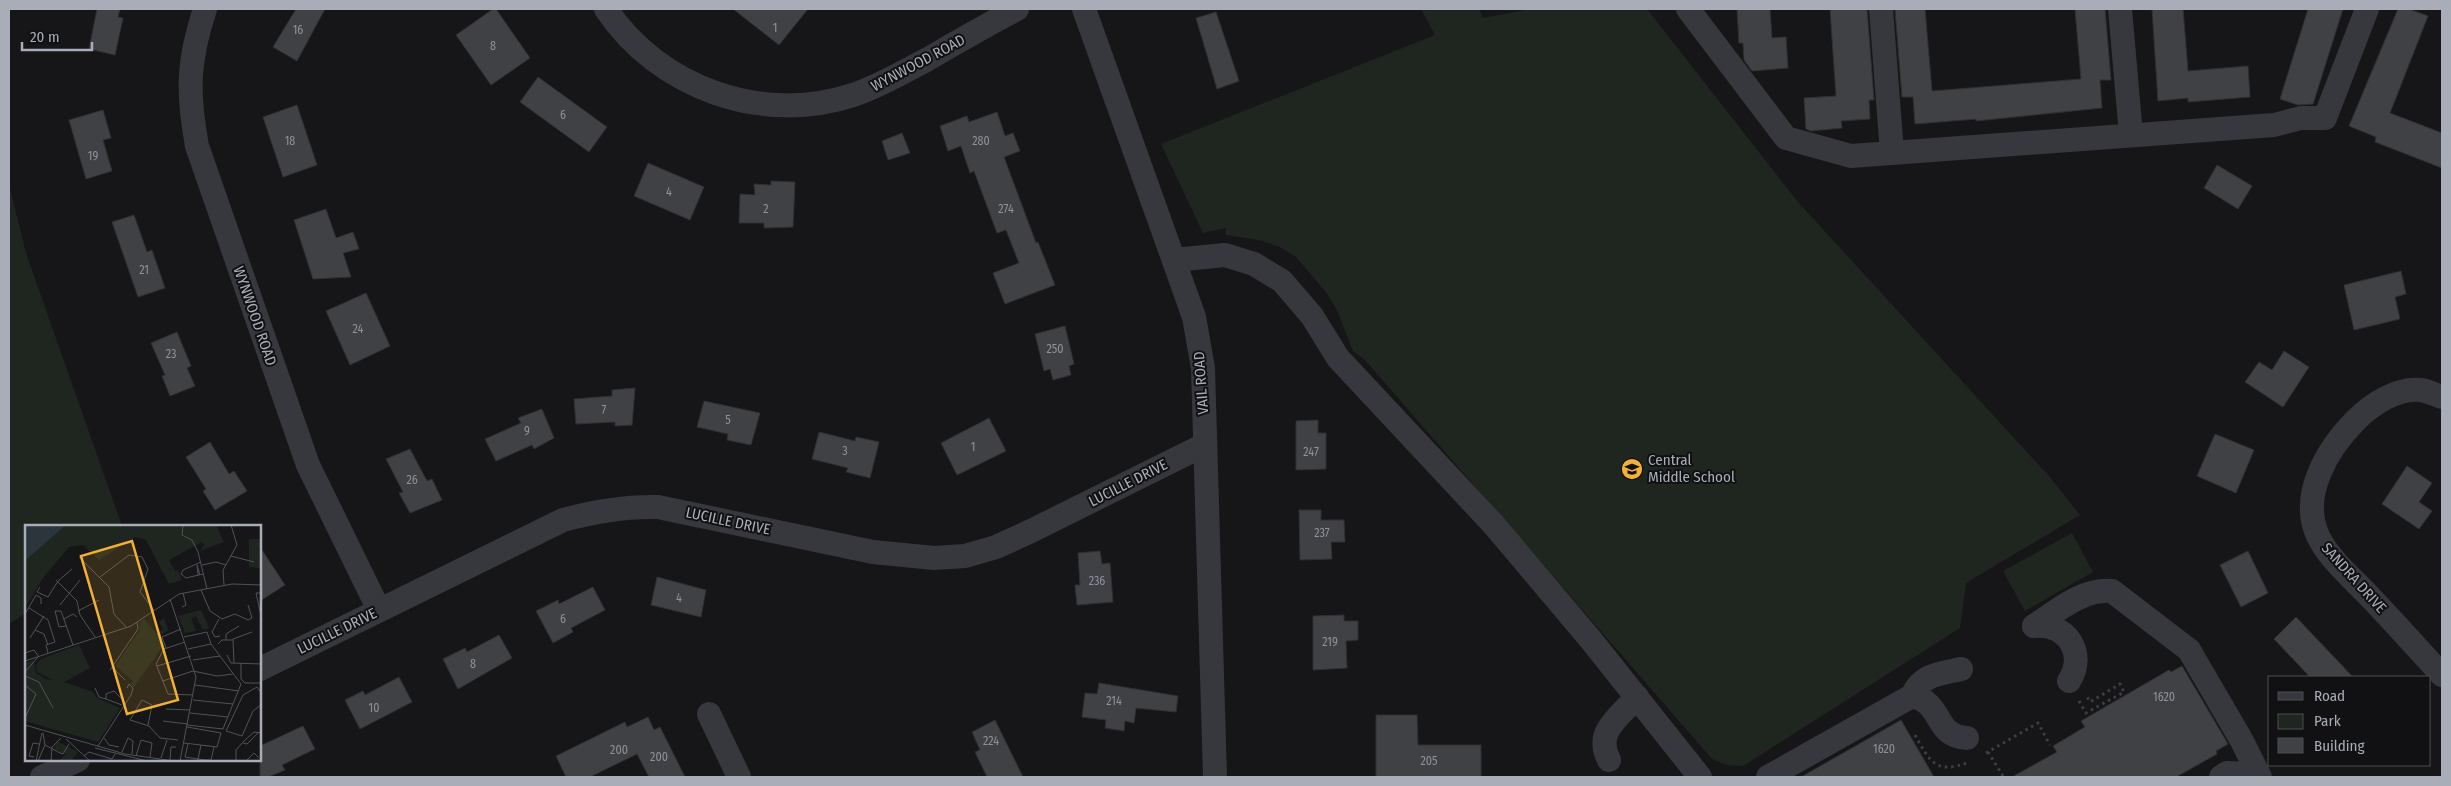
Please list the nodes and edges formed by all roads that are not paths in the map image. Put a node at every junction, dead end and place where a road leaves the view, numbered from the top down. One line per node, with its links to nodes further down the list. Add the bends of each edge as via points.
1 (205, 9): 14 (street, WYNWOOD ROAD, via 189,72 190,108 197,146 308,465)
2 (606, 9): 3 (street, WYNWOOD ROAD, via 642,50 696,86 725,98 783,106 852,96 882,84)
3 (1017, 9)
4 (1084, 9): 11 (street, VAIL ROAD)
5 (1688, 9): 10 (street, via 1786,138 1851,156)
6 (1881, 9): 10 (street)
7 (2120, 9): 9 (street)
8 (2367, 9): 9 (street, via 2324,118 2301,118 2274,125)
9 (2131, 135): 10 (street)
10 (1892, 153)
11 (1174, 260): 13 (street, VAIL ROAD, via 1194,317 1203,368); 20 (street, via 1226,255 1254,264 1282,280 1312,316 1338,358 1494,525)
12 (2442, 398): 17 (street, SANDRA DRIVE, via 2420,390 2401,392 2357,419 2326,460 2313,489 2312,505 2318,536 2338,563)
13 (1204, 445): 14 (street, LUCILLE DRIVE, via 1031,532 966,556 934,558 873,552 667,509 626,506 563,520); 28 (street, VAIL ROAD)
14 (379, 610): 15 (street, LUCILLE DRIVE)
15 (261, 669)
16 (1961, 669): 19 (street, via 1932,676 1917,684)
17 (2442, 675)
18 (2077, 691): 25 (street, via 2074,648 2055,627 2046,624 2034,626 2073,601 2099,590 2112,591 2189,650 2242,741)
19 (1912, 696): 22 (street, via 1923,698 1930,705 1947,733); 30 (street)
20 (1637, 697): 23 (street, via 1609,727 1604,737 1603,748); 29 (street)
21 (709, 714): 27 (street)
22 (1967, 738)
23 (1609, 760)
24 (76, 761): 26 (street)
25 (2258, 776): 31 (street, via 2227,774)
26 (42, 777)
27 (739, 777)
28 (1215, 777)
29 (1700, 777)
30 (1768, 777)
31 (2221, 777)

